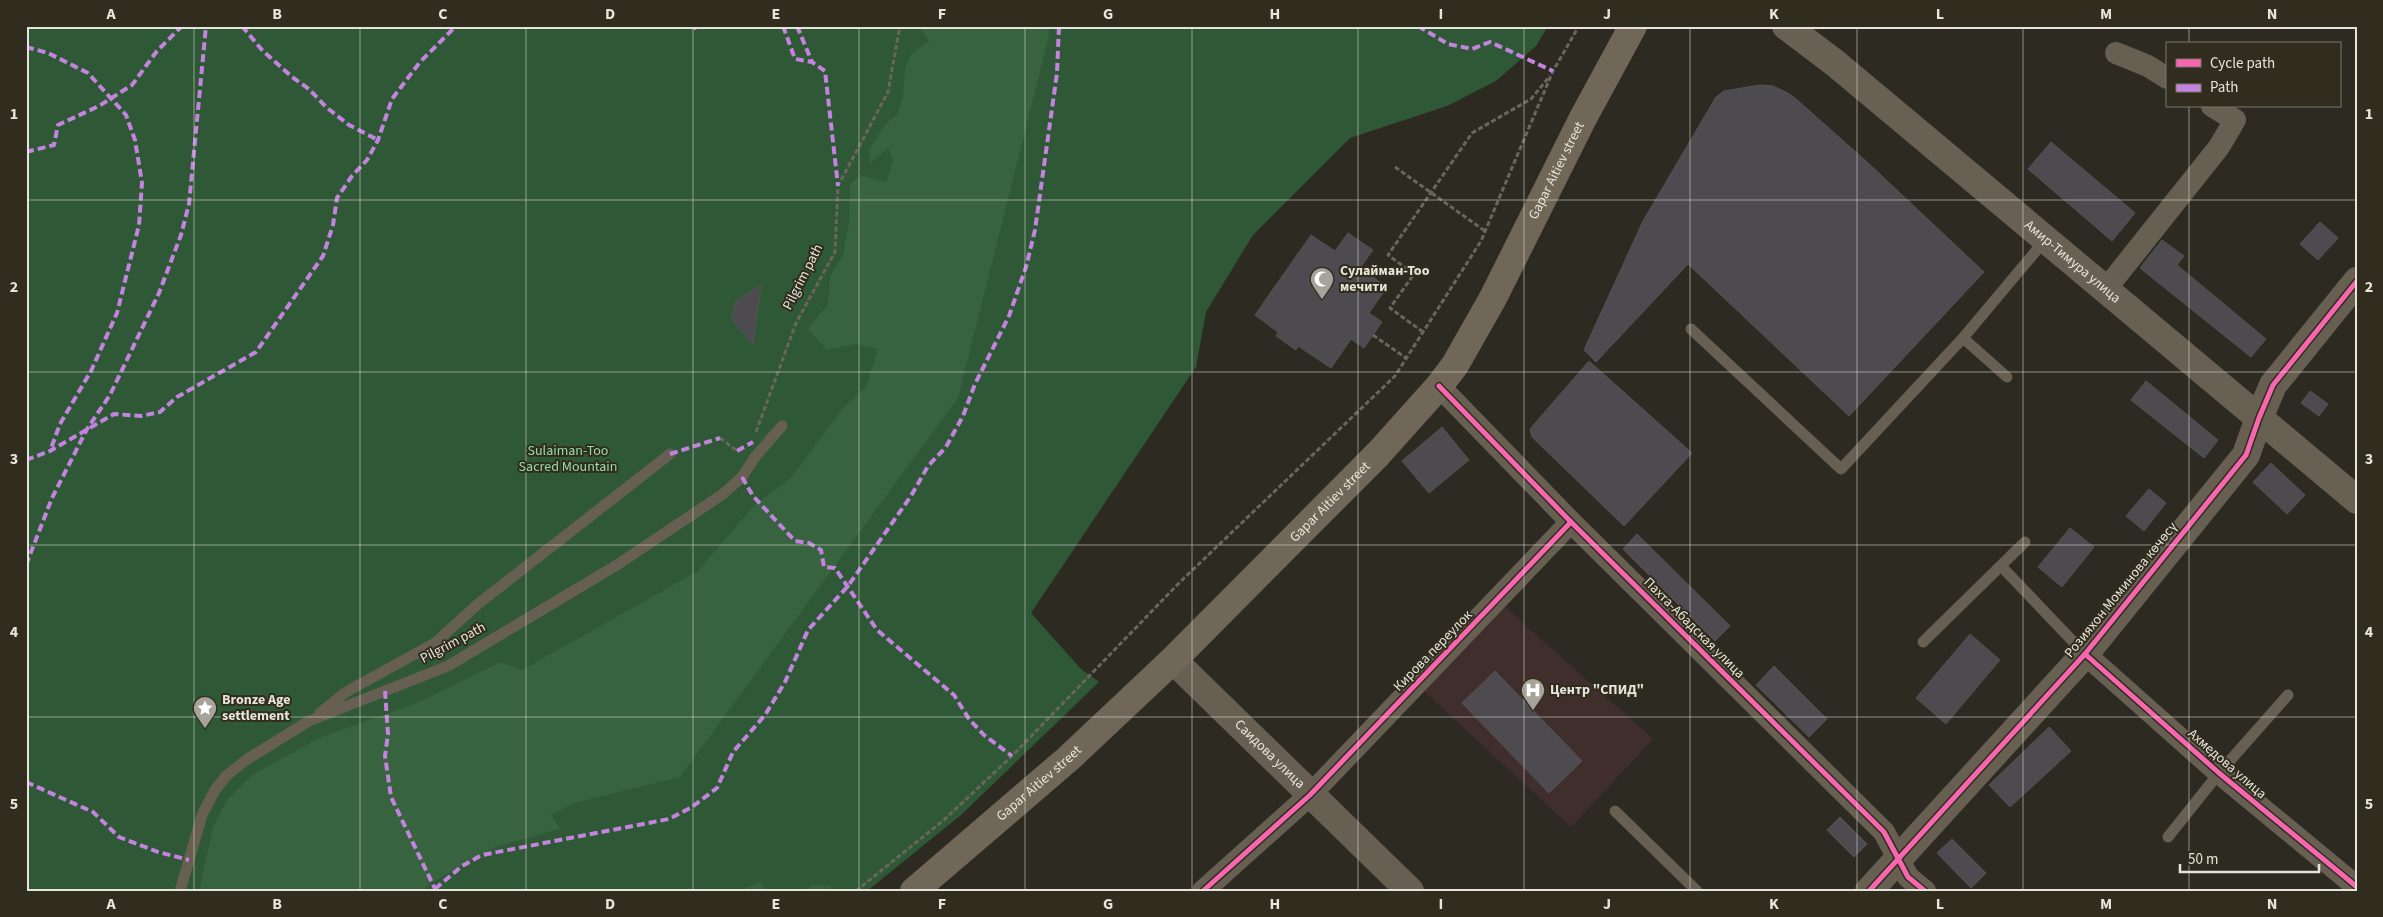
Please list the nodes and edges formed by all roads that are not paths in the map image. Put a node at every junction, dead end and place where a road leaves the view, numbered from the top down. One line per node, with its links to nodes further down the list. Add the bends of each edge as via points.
1 (1633, 26): 12 (main road, Gapar Aitiev street, via 1493,298 1455,365)
2 (1786, 26): 6 (main road, Амир-Тимура улица, via 1836,63)
3 (2116, 53): 4 (street)
4 (2166, 77)
5 (2215, 108): 8 (street, via 2235,120 2219,147)
6 (2047, 239): 8 (main road, Амир-Тимура улица); 10 (lane)
7 (2357, 281): 13 (street, Розияхон Моминова көчөсү, via 2273,385)
8 (2106, 289): 13 (main road, Амир-Тимура улица)
9 (1691, 329): 10 (lane, via 1841,469)
10 (1963, 338): 11 (lane)
11 (2008, 377)
12 (1439, 386): 17 (street, Пахта-Абадская улица); 22 (main road, Gapar Aitiev street, via 1378,454)
13 (2259, 418): 16 (main road, Амир-Тимура улица); 21 (street, Розияхон Моминова көчөсү, via 2246,455)
14 (782, 426): 24 (lane, Pilgrim path, via 742,477 724,494 617,566 456,661)
15 (670, 454): 24 (lane, via 478,604 435,642 346,692)
16 (2357, 500)
17 (1571, 522): 26 (street, Кирова переулок); 29 (street, Пахта-Абадская улица, via 1884,832)
18 (2025, 542): 19 (lane)
19 (2001, 566): 20 (lane); 21 (lane)
20 (1923, 642)
21 (2085, 654): 25 (street, Ахмедова улица); 29 (street, Розияхон Моминова көчөсү)
22 (1173, 660): 26 (street, Саидова улица); 32 (main road, Gapar Aitiev street, via 1070,758)
23 (2288, 695): 25 (lane)
24 (309, 721): 31 (lane, Pilgrim path, via 249,758 215,790 202,815)
25 (2219, 773): 28 (lane); 30 (street, Ахмедова улица)
26 (1310, 795): 33 (street, Кирова переулок); 34 (street, Саидова улица)
27 (1615, 811): 35 (lane)
28 (2168, 837)
29 (1898, 858): 36 (street, Розияхон Моминова көчөсү); 37 (street, Пахта-Абадская улица, via 1908,877)
30 (2357, 887)
31 (180, 891)
32 (914, 891)
33 (1203, 891)
34 (1410, 891)
35 (1697, 891)
36 (1869, 891)
37 (1925, 891)

